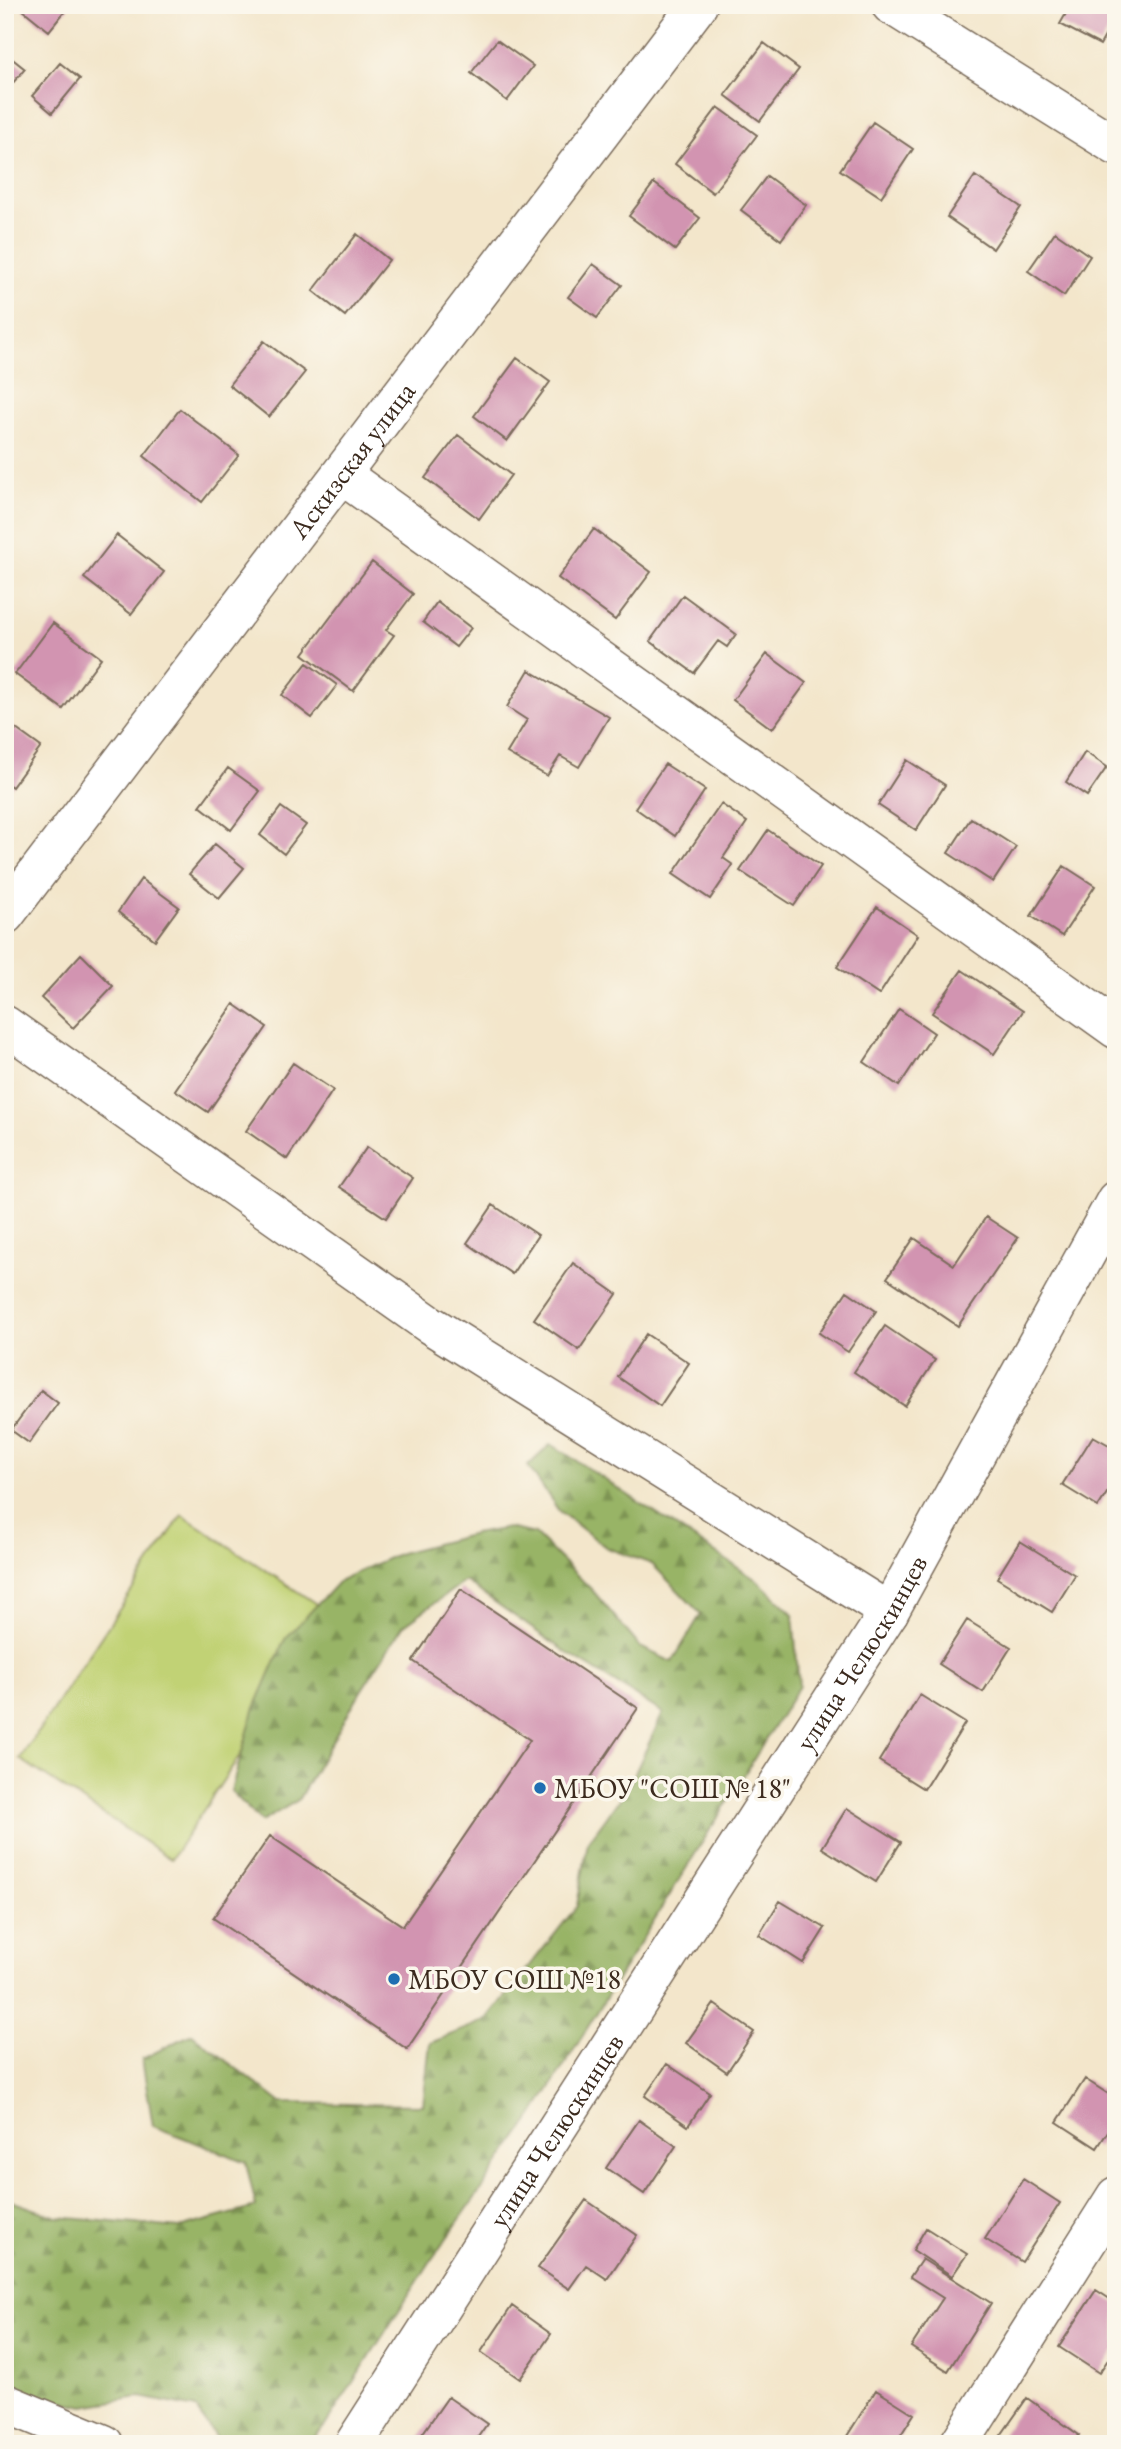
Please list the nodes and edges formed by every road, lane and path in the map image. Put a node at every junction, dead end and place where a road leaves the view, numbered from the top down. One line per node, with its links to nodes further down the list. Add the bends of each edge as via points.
1 (698, 5): 4 (street, Аскизская улица)
2 (891, 5): 3 (street)
3 (1116, 146)
4 (342, 475): 5 (street, Аскизская улица); 7 (street)
5 (5, 915)
6 (5, 1025): 9 (street, via 429,1324)
7 (1116, 1030)
8 (1116, 1200): 9 (street, улица Челюскинцев)
9 (889, 1612): 13 (street, улица Челюскинцев)
10 (1116, 2196): 14 (street)
11 (5, 2403): 12 (street)
12 (104, 2444)
13 (354, 2444)
14 (959, 2444)

